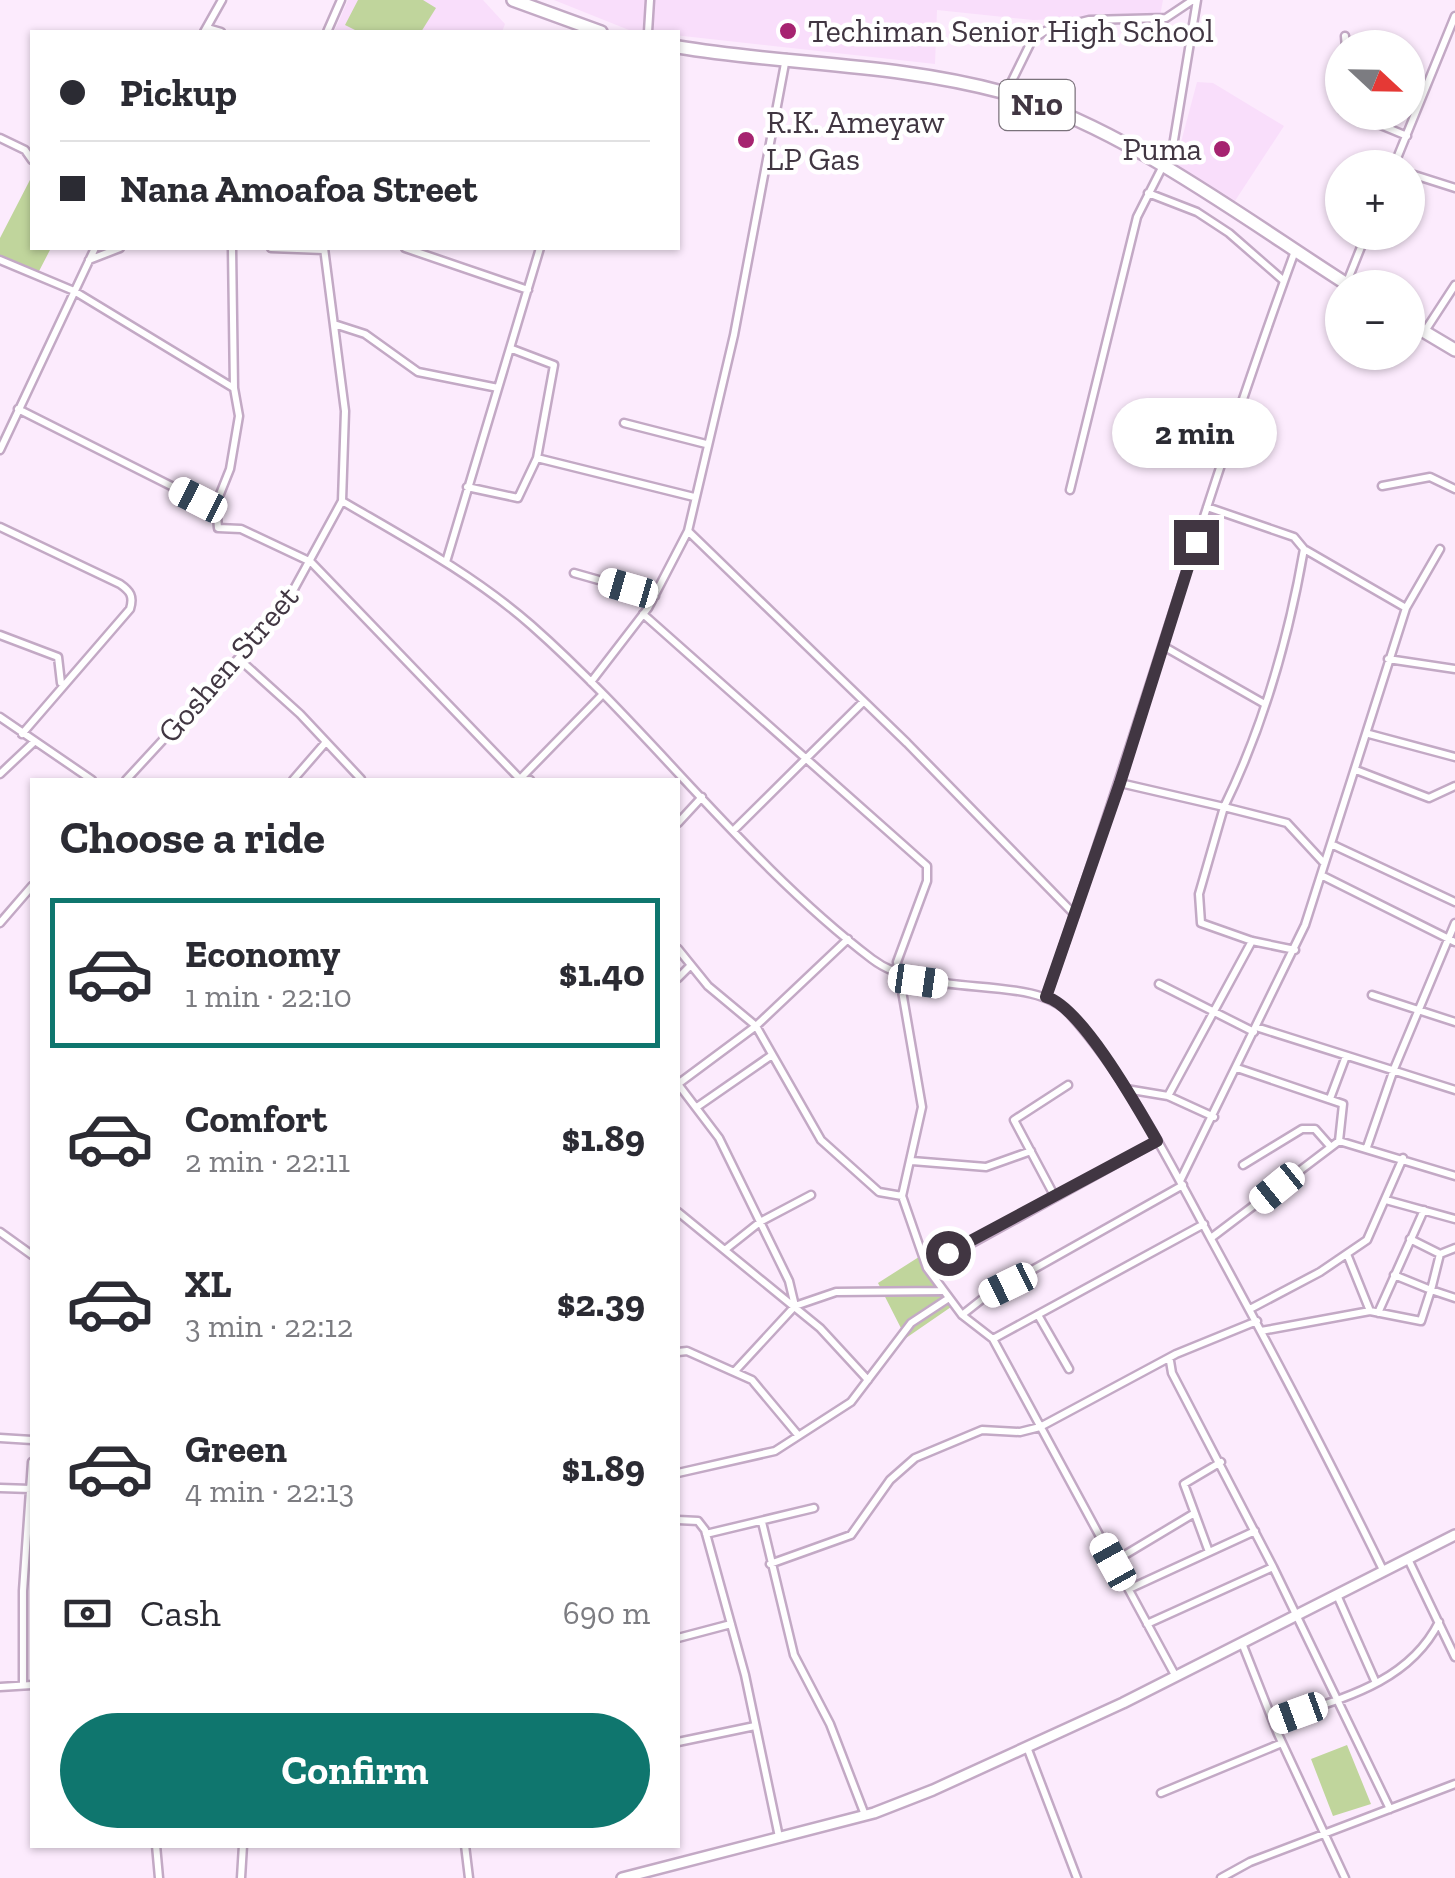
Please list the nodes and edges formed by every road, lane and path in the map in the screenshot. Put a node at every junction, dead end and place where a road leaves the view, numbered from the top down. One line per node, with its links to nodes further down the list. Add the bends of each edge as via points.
1 (222, 0): 7 (street)
2 (341, 0): 8 (street)
3 (513, 0): 9 (highway)
4 (650, 0): 10 (street)
5 (1195, 0): 13 (street, via 1166,18 1089,20 1045,31 1032,40); 19 (street)
6 (1455, 16): 15 (street)
7 (206, 30)
8 (328, 30)
9 (595, 30)
10 (648, 30)
11 (680, 47): 12 (highway, N10)
12 (786, 58): 13 (highway, N10, via 900,70); 47 (street, via 734,335)
13 (1006, 93): 19 (highway, N10, via 1102,132)
14 (1393, 130): 15 (street)
15 (1407, 136): 17 (street)
16 (0, 138): 18 (street)
17 (1401, 150)
18 (30, 157)
19 (1165, 167): 22 (street); 29 (highway, N10)
20 (1425, 178): 21 (street)
21 (1455, 188)
22 (1148, 194): 33 (street, via 1229,233); 53 (street)
23 (94, 250): 31 (street)
24 (115, 250): 31 (street)
25 (232, 250): 41 (street)
26 (324, 250): 37 (street, Goshen Street)
27 (410, 250): 35 (street)
28 (539, 250): 35 (street)
29 (1295, 250): 32 (highway, N10); 33 (street)
30 (0, 260): 36 (street)
31 (89, 260): 36 (street)
32 (1326, 270)
33 (1284, 281): 56 (street)
34 (1455, 285): 38 (street)
35 (528, 290): 39 (street)
36 (74, 292): 41 (street); 43 (street)
37 (334, 324): 42 (street, via 365,334 418,372); 55 (street, Goshen Street, via 346,411)
38 (1425, 332): 40 (highway)
39 (512, 349): 42 (street); 49 (street, via 554,365)
40 (1455, 350)
41 (234, 388): 57 (street, via 236,443)
42 (498, 388): 51 (street)
43 (18, 409): 45 (street); 57 (street)
44 (0, 414): 45 (street)
45 (12, 422): 48 (street)
46 (624, 423): 47 (street)
47 (706, 444): 54 (street)
48 (0, 450)
49 (537, 458): 51 (street, via 518,498); 54 (street)
50 (1382, 486): 52 (street, via 1430,476)
51 (467, 487): 63 (street)
52 (1455, 489)
53 (1070, 490)
54 (694, 497): 59 (street)
55 (342, 502): 62 (street, Goshen Street); 63 (street)
56 (1207, 507): 60 (street, via 1294,536); 69 (street)
57 (215, 508): 62 (street, via 218,528 241,529)
58 (0, 527): 74 (street, via 130,590 130,609)
59 (688, 531): 65 (street); 76 (street)
60 (1304, 549): 66 (street); 77 (street)
61 (1440, 549): 66 (street)
62 (311, 562): 71 (street, Goshen Street, via 282,611); 91 (street)
63 (446, 562): 73 (street, via 519,614)
64 (574, 573): 65 (street)
65 (655, 596): 67 (street)
66 (1406, 608): 70 (street)
67 (644, 614): 73 (street); 84 (street)
68 (0, 634): 74 (street, via 58,658)
69 (1163, 646): 77 (street); 93 (street)
70 (1388, 659): 72 (street); 80 (street)
71 (238, 660): 82 (street); 88 (street, Goshen Street)
72 (1455, 669)
73 (591, 682): 75 (street)
74 (60, 684): 79 (street)
75 (602, 695): 92 (street); 95 (street)
76 (863, 702): 84 (street); 104 (street)
77 (1264, 703): 96 (street)
78 (0, 717): 79 (street)
79 (22, 734): 81 (street)
80 (1368, 734): 83 (street); 85 (street)
81 (34, 742): 86 (street); 87 (street)
82 (326, 742): 89 (street); 90 (street)
83 (1455, 757)
84 (809, 758): 98 (street); 114 (street, via 927,866)
85 (1356, 770): 94 (street, via 1429,798); 99 (street)
86 (0, 774)
87 (89, 778)
88 (128, 778)
89 (294, 778)
90 (360, 778)
91 (518, 778)
92 (522, 778)
93 (1120, 783): 96 (street); 104 (street)
94 (1455, 786)
95 (702, 798): 97 (street); 98 (street)
96 (1224, 806): 100 (street, via 1287,823); 109 (street, via 1199,894 1201,923)
97 (680, 820)
98 (734, 830): 108 (street)
99 (1331, 844): 100 (street); 103 (street)
100 (1324, 863): 101 (street)
101 (1321, 875): 107 (street); 111 (street)
102 (30, 888): 105 (street)
103 (1455, 902)
104 (1074, 916): 118 (street)
105 (0, 922)
106 (1455, 922): 107 (street)
107 (1447, 937): 110 (street); 120 (street)
108 (848, 939): 114 (street); 122 (street)
109 (1252, 942): 111 (street); 119 (street)
110 (1455, 942)
111 (1295, 950): 123 (street)
112 (680, 953): 113 (street)
113 (690, 966): 115 (street); 122 (street)
114 (898, 974): 118 (street); 143 (street, via 922,1107)
115 (680, 976)
116 (1159, 984): 119 (street)
117 (1372, 995): 120 (street)
118 (1046, 997): 131 (street, via 1068,1011)
119 (1215, 1011): 123 (street); 133 (street)
120 (1418, 1011): 121 (street); 127 (street)
121 (1455, 1022)
122 (756, 1026): 124 (street); 128 (street)
123 (1255, 1029): 125 (street); 126 (street)
124 (772, 1055): 135 (street); 148 (street, via 821,1140 880,1192)
125 (1346, 1056): 127 (street); 134 (street)
126 (1237, 1068): 134 (street); 136 (street)
127 (1394, 1069): 132 (street); 140 (street)
128 (680, 1083)
129 (1068, 1085): 141 (street, via 1014,1120)
130 (680, 1087): 135 (street)
131 (1126, 1089): 133 (street); 137 (street)
132 (1455, 1090)
133 (1168, 1096): 136 (street)
134 (1331, 1096): 138 (street, via 1342,1104)
135 (696, 1107): 154 (street)
136 (1214, 1117): 146 (street)
137 (1157, 1141): 146 (street); 149 (street)
138 (1339, 1141): 139 (street); 140 (street)
139 (1330, 1146): 144 (street, via 1314,1129 1302,1129); 157 (street)
140 (1367, 1147): 142 (street)
141 (1030, 1151): 143 (street, via 986,1167); 149 (street)
142 (1403, 1158): 145 (street); 150 (street)
143 (912, 1161): 148 (street)
144 (1243, 1164)
145 (1455, 1176)
146 (1182, 1183): 155 (street); 173 (street)
147 (810, 1195): 154 (street)
148 (902, 1196): 164 (street)
149 (1055, 1197): 164 (street)
150 (1386, 1200): 151 (street); 162 (street, via 1366,1240)
151 (1424, 1210): 153 (street); 158 (street)
152 (680, 1214): 160 (street)
153 (1455, 1219)
154 (760, 1222): 160 (street); 170 (street)
155 (1204, 1224): 157 (street); 174 (street)
156 (0, 1232): 161 (street)
157 (1211, 1238): 171 (street)
158 (1410, 1239): 163 (street); 165 (street)
159 (1455, 1248): 163 (street)
160 (726, 1249): 170 (street)
161 (30, 1254)
162 (1347, 1254): 171 (street); 172 (street)
163 (1440, 1254): 166 (street)
164 (928, 1268): 167 (street)
165 (1394, 1275): 166 (street); 172 (street)
166 (1432, 1290): 169 (street); 172 (street, via 1422,1321)
167 (943, 1291): 168 (street); 170 (street, via 836,1292)
168 (949, 1298): 173 (street); 182 (street, via 910,1324)
169 (1455, 1298)
170 (795, 1306): 181 (street); 182 (street)
171 (1250, 1309): 175 (street)
172 (1374, 1312): 176 (street)
173 (962, 1315): 177 (street)
174 (1038, 1315): 177 (street); 180 (street)
175 (1257, 1322): 176 (street); 179 (street)
176 (1262, 1331): 204 (street)
177 (993, 1340): 183 (street)
178 (680, 1352): 181 (street)
179 (1170, 1360): 183 (street); 187 (street)
180 (1069, 1368)
181 (734, 1370): 184 (street, via 752,1380)
182 (868, 1380): 184 (street, via 850,1402)
183 (1040, 1427): 201 (street); 202 (street, via 982,1430 915,1458 850,1534)
184 (798, 1435): 188 (street, via 776,1451)
185 (0, 1438): 186 (street)
186 (30, 1440)
187 (1221, 1462): 193 (street, via 1184,1484); 196 (street)
188 (680, 1474)
189 (0, 1488): 190 (street)
190 (30, 1489)
191 (814, 1508): 195 (street)
192 (30, 1512): 207 (street)
193 (1193, 1514): 199 (street); 201 (street)
194 (680, 1520): 197 (street, via 698,1521)
195 (762, 1522): 197 (street); 202 (street)
196 (1254, 1531): 199 (street); 203 (street)
197 (706, 1534): 211 (street)
198 (1455, 1535): 200 (street)
199 (1209, 1552): 205 (street)
200 (1408, 1560): 204 (street); 210 (street)
201 (1113, 1562): 205 (street)
202 (770, 1564): 230 (street, via 794,1655)
203 (1274, 1567): 209 (street); 212 (street)
204 (1384, 1572): 208 (street)
205 (1128, 1590): 212 (street)
206 (30, 1591): 207 (street)
207 (23, 1592): 218 (street)
208 (1337, 1596): 209 (street); 217 (street)
209 (1298, 1615): 214 (street); 221 (street)
210 (1439, 1622): 215 (street); 217 (street, via 1415,1657)
211 (731, 1624): 213 (street); 223 (street)
212 (1147, 1624): 216 (street)
213 (680, 1637)
214 (1242, 1643): 216 (street); 222 (street)
215 (1455, 1657)
216 (1175, 1675): 226 (street)
217 (1376, 1684): 221 (street)
218 (22, 1685): 219 (street); 220 (street)
219 (30, 1685)
220 (0, 1687)
221 (1336, 1700): 222 (street); 229 (street)
222 (1274, 1722): 225 (street)
223 (755, 1726): 224 (street); 232 (street)
224 (680, 1742)
225 (1282, 1743): 228 (street); 231 (street)
226 (1027, 1748): 230 (street); 241 (street)
227 (1455, 1784): 229 (street)
228 (1161, 1793)
229 (1390, 1809): 231 (street)
230 (866, 1815): 232 (street)
231 (1323, 1834): 242 (street); 243 (street)
232 (779, 1837): 236 (street)
233 (156, 1848): 237 (street)
234 (243, 1848): 238 (street)
235 (465, 1848): 239 (street)
236 (646, 1874): 240 (street)
237 (158, 1878)
238 (241, 1878)
239 (469, 1878)
240 (622, 1878)
241 (1076, 1878)
242 (1222, 1878)
243 (1345, 1878)

